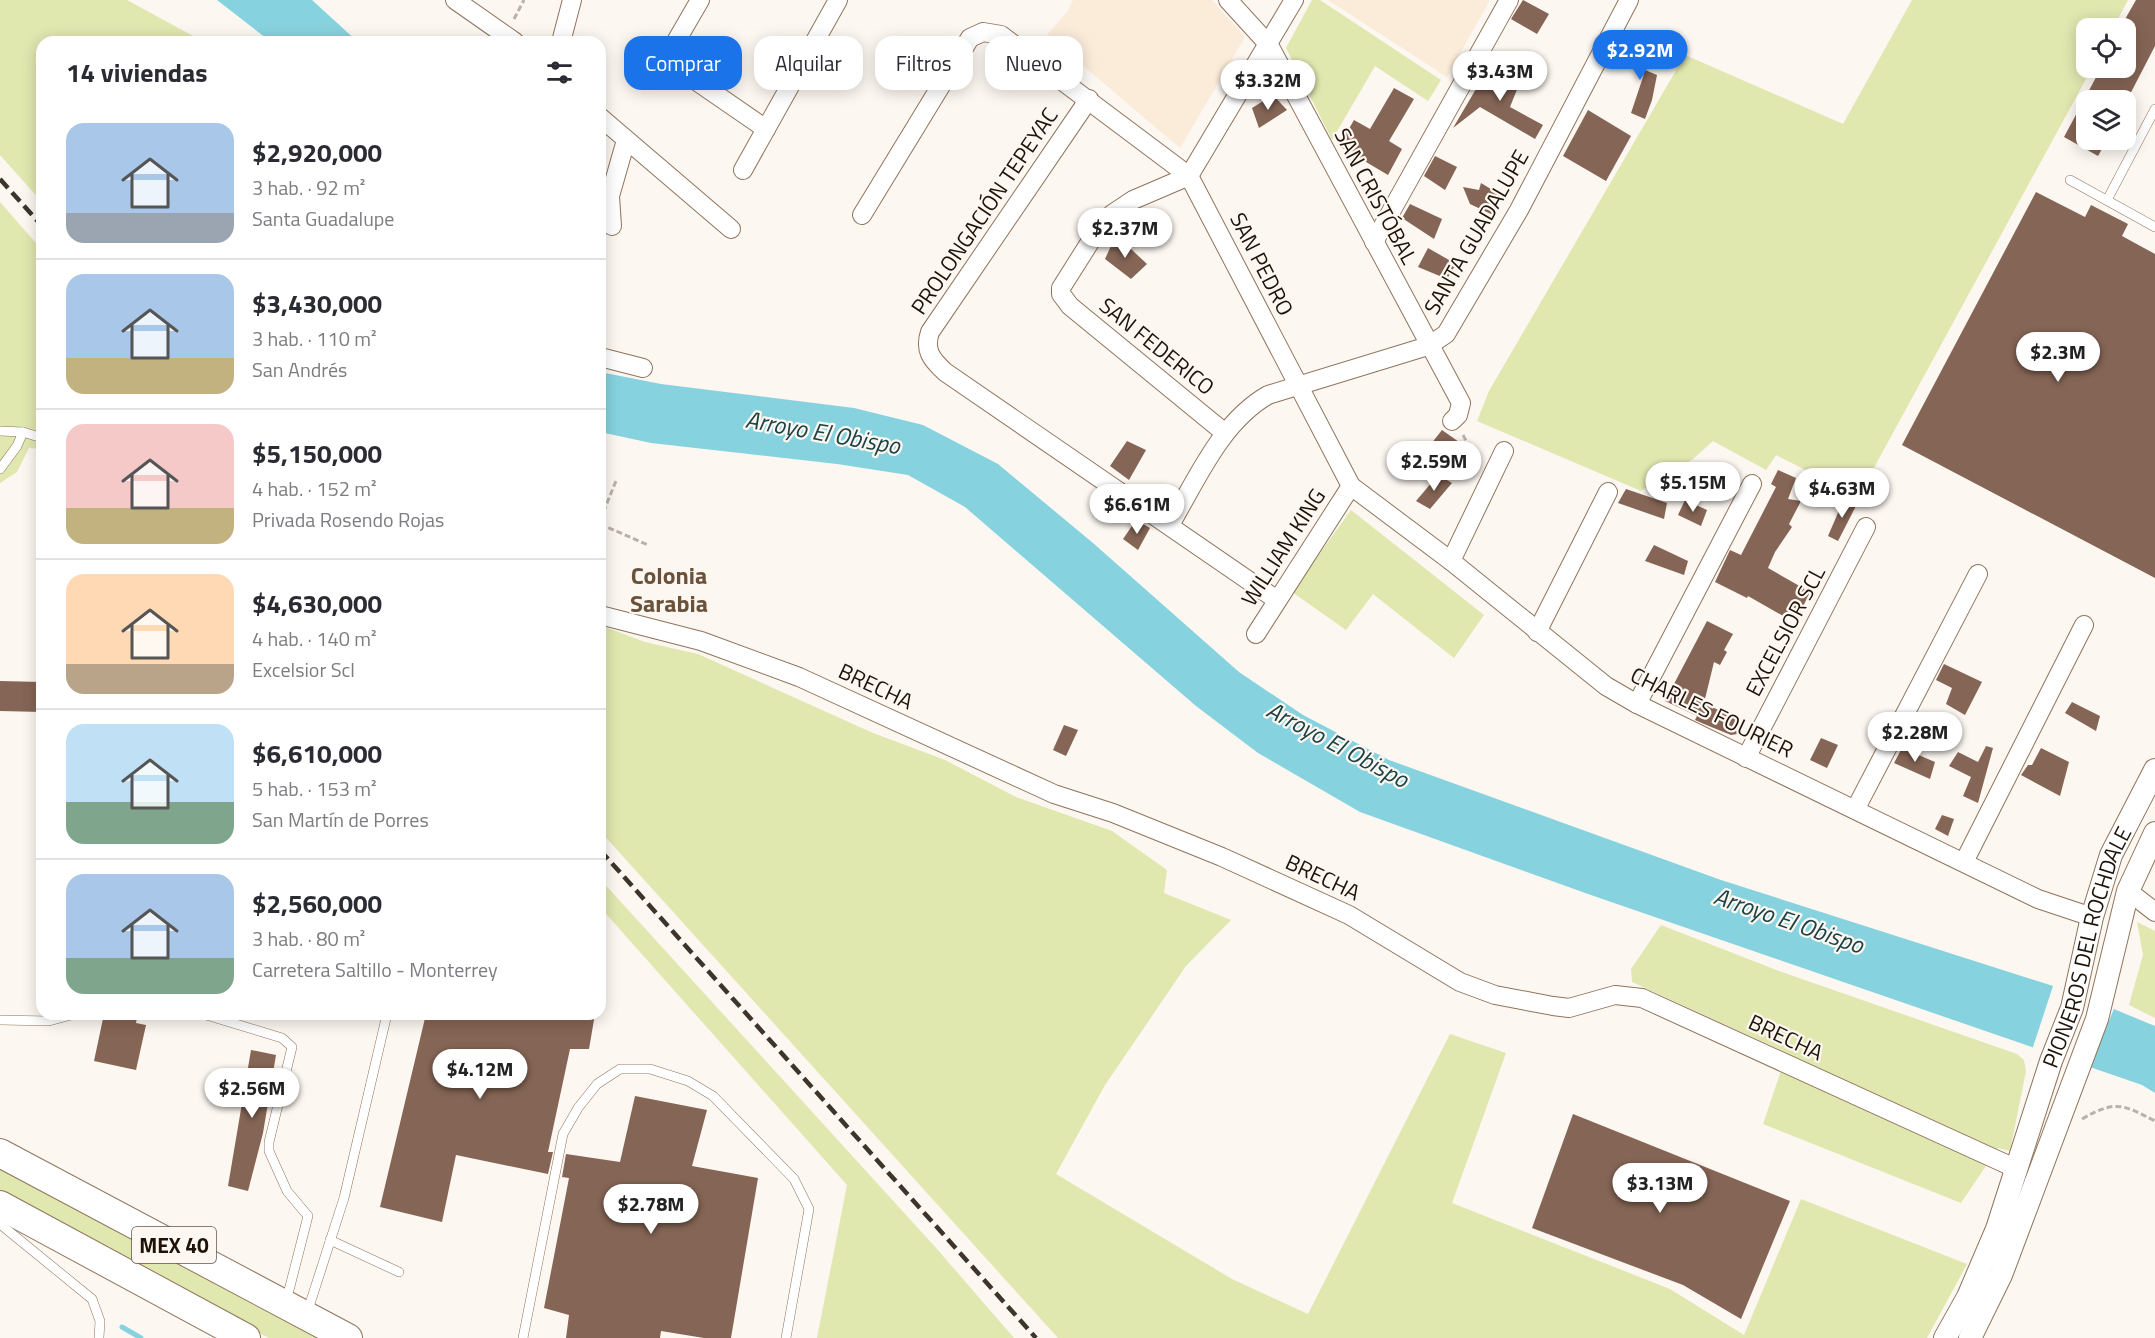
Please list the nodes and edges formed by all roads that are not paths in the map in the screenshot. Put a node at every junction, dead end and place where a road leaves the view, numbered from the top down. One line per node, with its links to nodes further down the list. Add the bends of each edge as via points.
1 (455, 0): 9 (street)
2 (572, 0): 10 (street)
3 (700, 0): 15 (street, via 669,59)
4 (838, 0): 15 (street)
5 (1228, 0): 11 (street, SAN CRISTÓBAL)
6 (1294, 0): 11 (street)
7 (1509, 0): 25 (street)
8 (1629, 0): 26 (street, SANTA GUADALUPE, via 1520,210 1446,334)
9 (506, 36)
10 (563, 36)
11 (1269, 45): 18 (street); 25 (street, SAN CRISTÓBAL)
12 (1089, 99): 18 (street, SAN PEDRO); 21 (street, SAN PEDRO, via 1001,35 983,32 970,38); 40 (street, PROLONGACIÓN TEPEYAC, via 930,332 928,352 945,372)
13 (2155, 109): 20 (lane)
14 (606, 122): 16 (street)
15 (766, 129): 17 (street)
16 (626, 140): 22 (street, via 610,196); 24 (street)
17 (743, 170)
18 (1189, 176): 29 (street, SAN PEDRO); 33 (street, SAN FEDERICO, via 1133,200 1112,214 1064,281 1061,294 1070,306)
19 (2070, 180): 20 (lane)
20 (2107, 200): 23 (lane)
21 (862, 215)
22 (612, 226)
23 (2155, 227)
24 (731, 229)
25 (1374, 242): 26 (street, SAN CRISTÓBAL)
26 (1428, 346): 29 (street, SANTA GUADALUPE); 30 (street, SAN CRISTÓBAL, via 1461,403)
27 (606, 359): 28 (street)
28 (643, 368)
29 (1298, 386): 33 (street, SANTA GUADALUPE, via 1255,402); 38 (street, SAN PEDRO)
30 (1452, 422)
31 (0, 431): 32 (lane)
32 (23, 432): 34 (lane); 36 (lane)
33 (1225, 433): 40 (street, SANTA GUADALUPE)
34 (36, 436)
35 (1504, 451): 42 (street)
36 (0, 469)
37 (1752, 484): 49 (street)
38 (1351, 486): 42 (street, CHARLES FOURIER); 44 (street, WILLIAM KING)
39 (1608, 492): 47 (street)
40 (1170, 525): 44 (street)
41 (1866, 527): 50 (street, EXCELSIOR SCL)
42 (1451, 561): 47 (street, CHARLES FOURIER)
43 (1978, 574): 52 (street)
44 (1277, 600): 48 (street, WILLIAM KING)
45 (606, 617): 63 (street, BRECHA, via 757,660 1054,794 1222,857 1349,915 1460,982 1495,995 1569,1008 1615,995 1642,998)
46 (2084, 625): 54 (street)
47 (1537, 632): 49 (street, CHARLES FOURIER, via 1606,686)
48 (1256, 634)
49 (1637, 704): 50 (street, CHARLES FOURIER)
50 (1746, 758): 52 (street, CHARLES FOURIER)
51 (2155, 770): 57 (street, PIONEROS DEL ROCHDALE, via 2111,855)
52 (1856, 808): 54 (street, CHARLES FOURIER)
53 (2155, 833): 55 (street, PIONEROS DEL ROCHDALE)
54 (1964, 862): 57 (street, CHARLES FOURIER, via 2038,899)
55 (2128, 891): 56 (street); 75 (street, PIONEROS DEL ROCHDALE, via 2097,1019 2001,1275)
56 (2155, 912)
57 (2092, 917): 63 (street, PIONEROS DEL ROCHDALE, via 2072,1008)
58 (0, 1020): 59 (lane)
59 (53, 1020)
60 (223, 1020): 68 (lane, via 282,1038 292,1047 269,1151 287,1191 308,1216)
61 (386, 1020): 66 (lane, via 344,1198)
62 (0, 1153): 68 (main road, MEX 40)
63 (2017, 1169): 74 (street, PIONEROS DEL ROCHDALE, via 1981,1269)
64 (0, 1205): 70 (main road, MEX 40)
65 (0, 1224): 69 (lane, via 92,1299 100,1321)
66 (330, 1240): 67 (lane); 68 (lane)
67 (399, 1272)
68 (296, 1310): 71 (main road, MEX 40)
69 (99, 1338)
70 (246, 1338)
71 (348, 1338)
72 (523, 1338): 73 (lane, via 563,1134 597,1084 620,1069 650,1069 688,1081 713,1096 794,1179 809,1209)
73 (786, 1338)
74 (1945, 1338)
75 (1970, 1338)

